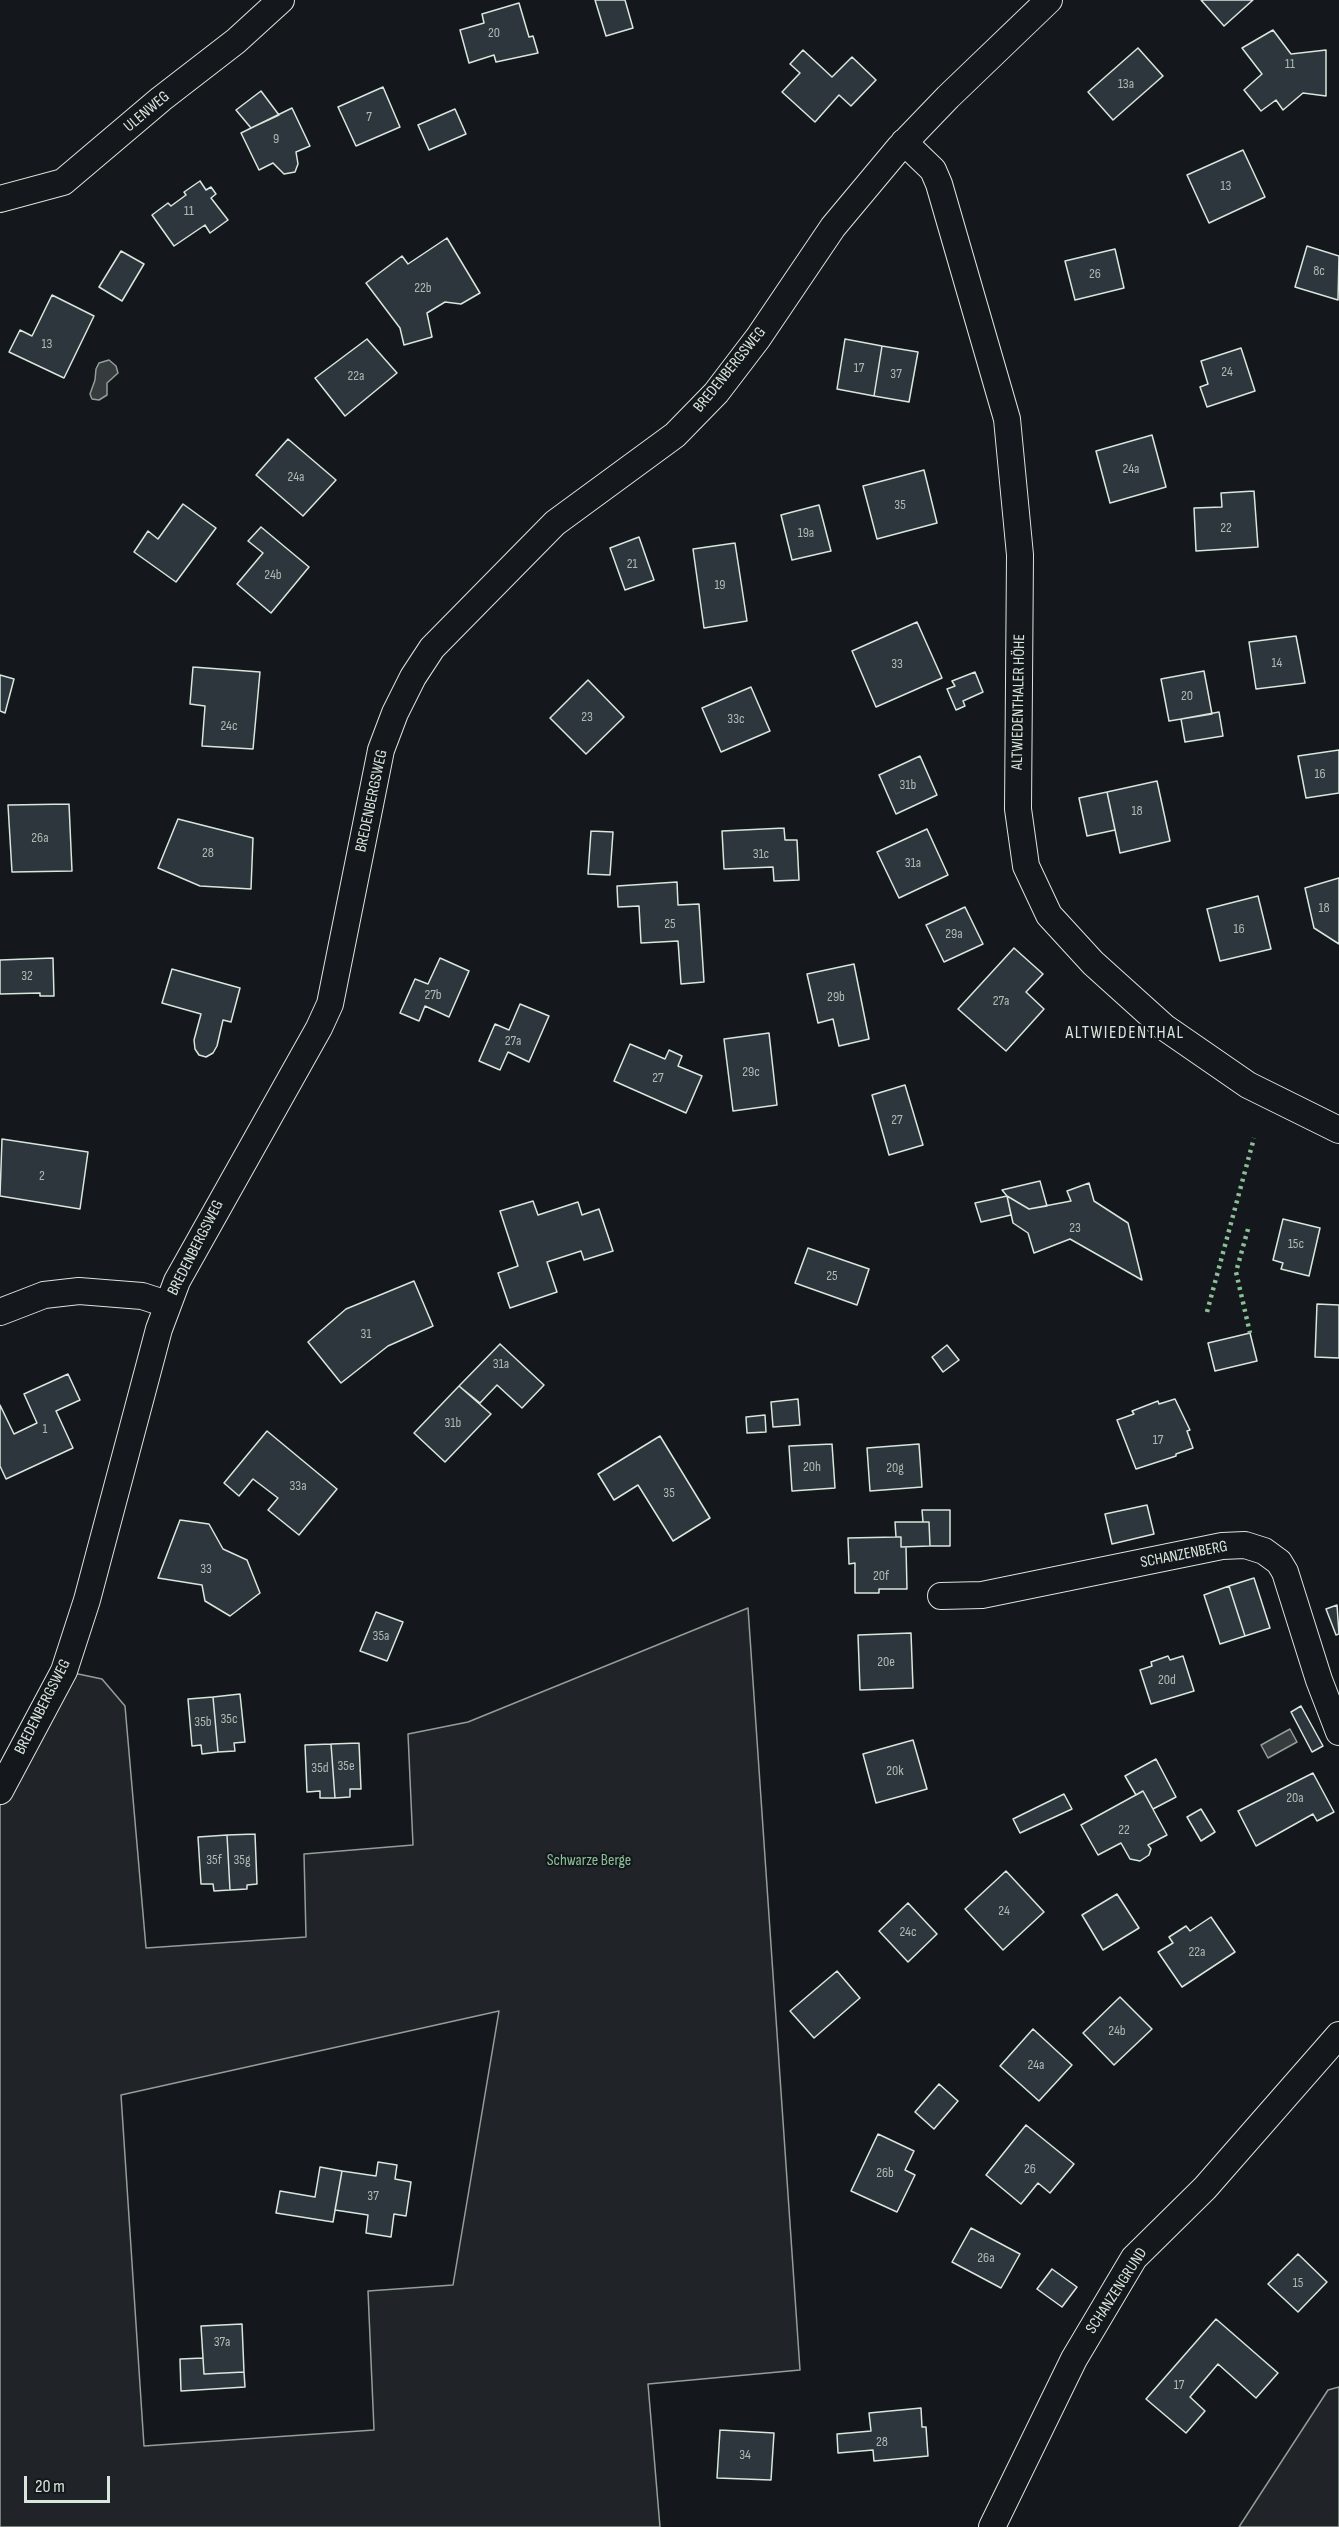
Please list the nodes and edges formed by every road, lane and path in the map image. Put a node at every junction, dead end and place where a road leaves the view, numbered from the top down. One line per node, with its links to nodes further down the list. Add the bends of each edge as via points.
1 (281, 0): 4 (street, ULENWEG, via 63,182)
2 (1049, 0): 3 (street, BREDENBERGSWEG)
3 (904, 142): 5 (street, ALTWIEDENTHALER HÖHE, via 933,170 939,184 1007,419 1020,555 1018,809 1026,866 1049,915 1093,963 1164,1027 1248,1084); 6 (street, BREDENBERGSWEG, via 833,227 716,393 675,435 555,523 432,648 419,668 381,750 330,1004)
4 (0, 199)
5 (1339, 1130)
6 (167, 1304): 7 (street, via 122,1293 79,1291 44,1295); 10 (street, BREDENBERGSWEG, via 64,1671)
7 (0, 1312)
8 (941, 1596): 9 (street, SCHANZENBERG, via 982,1595 1222,1546 1245,1545 1264,1551 1285,1572)
9 (1339, 1732)
10 (0, 1791)
11 (1339, 2035): 12 (street, SCHANZENGRUND, via 1205,2188 1134,2258 1074,2359)
12 (992, 2527)

